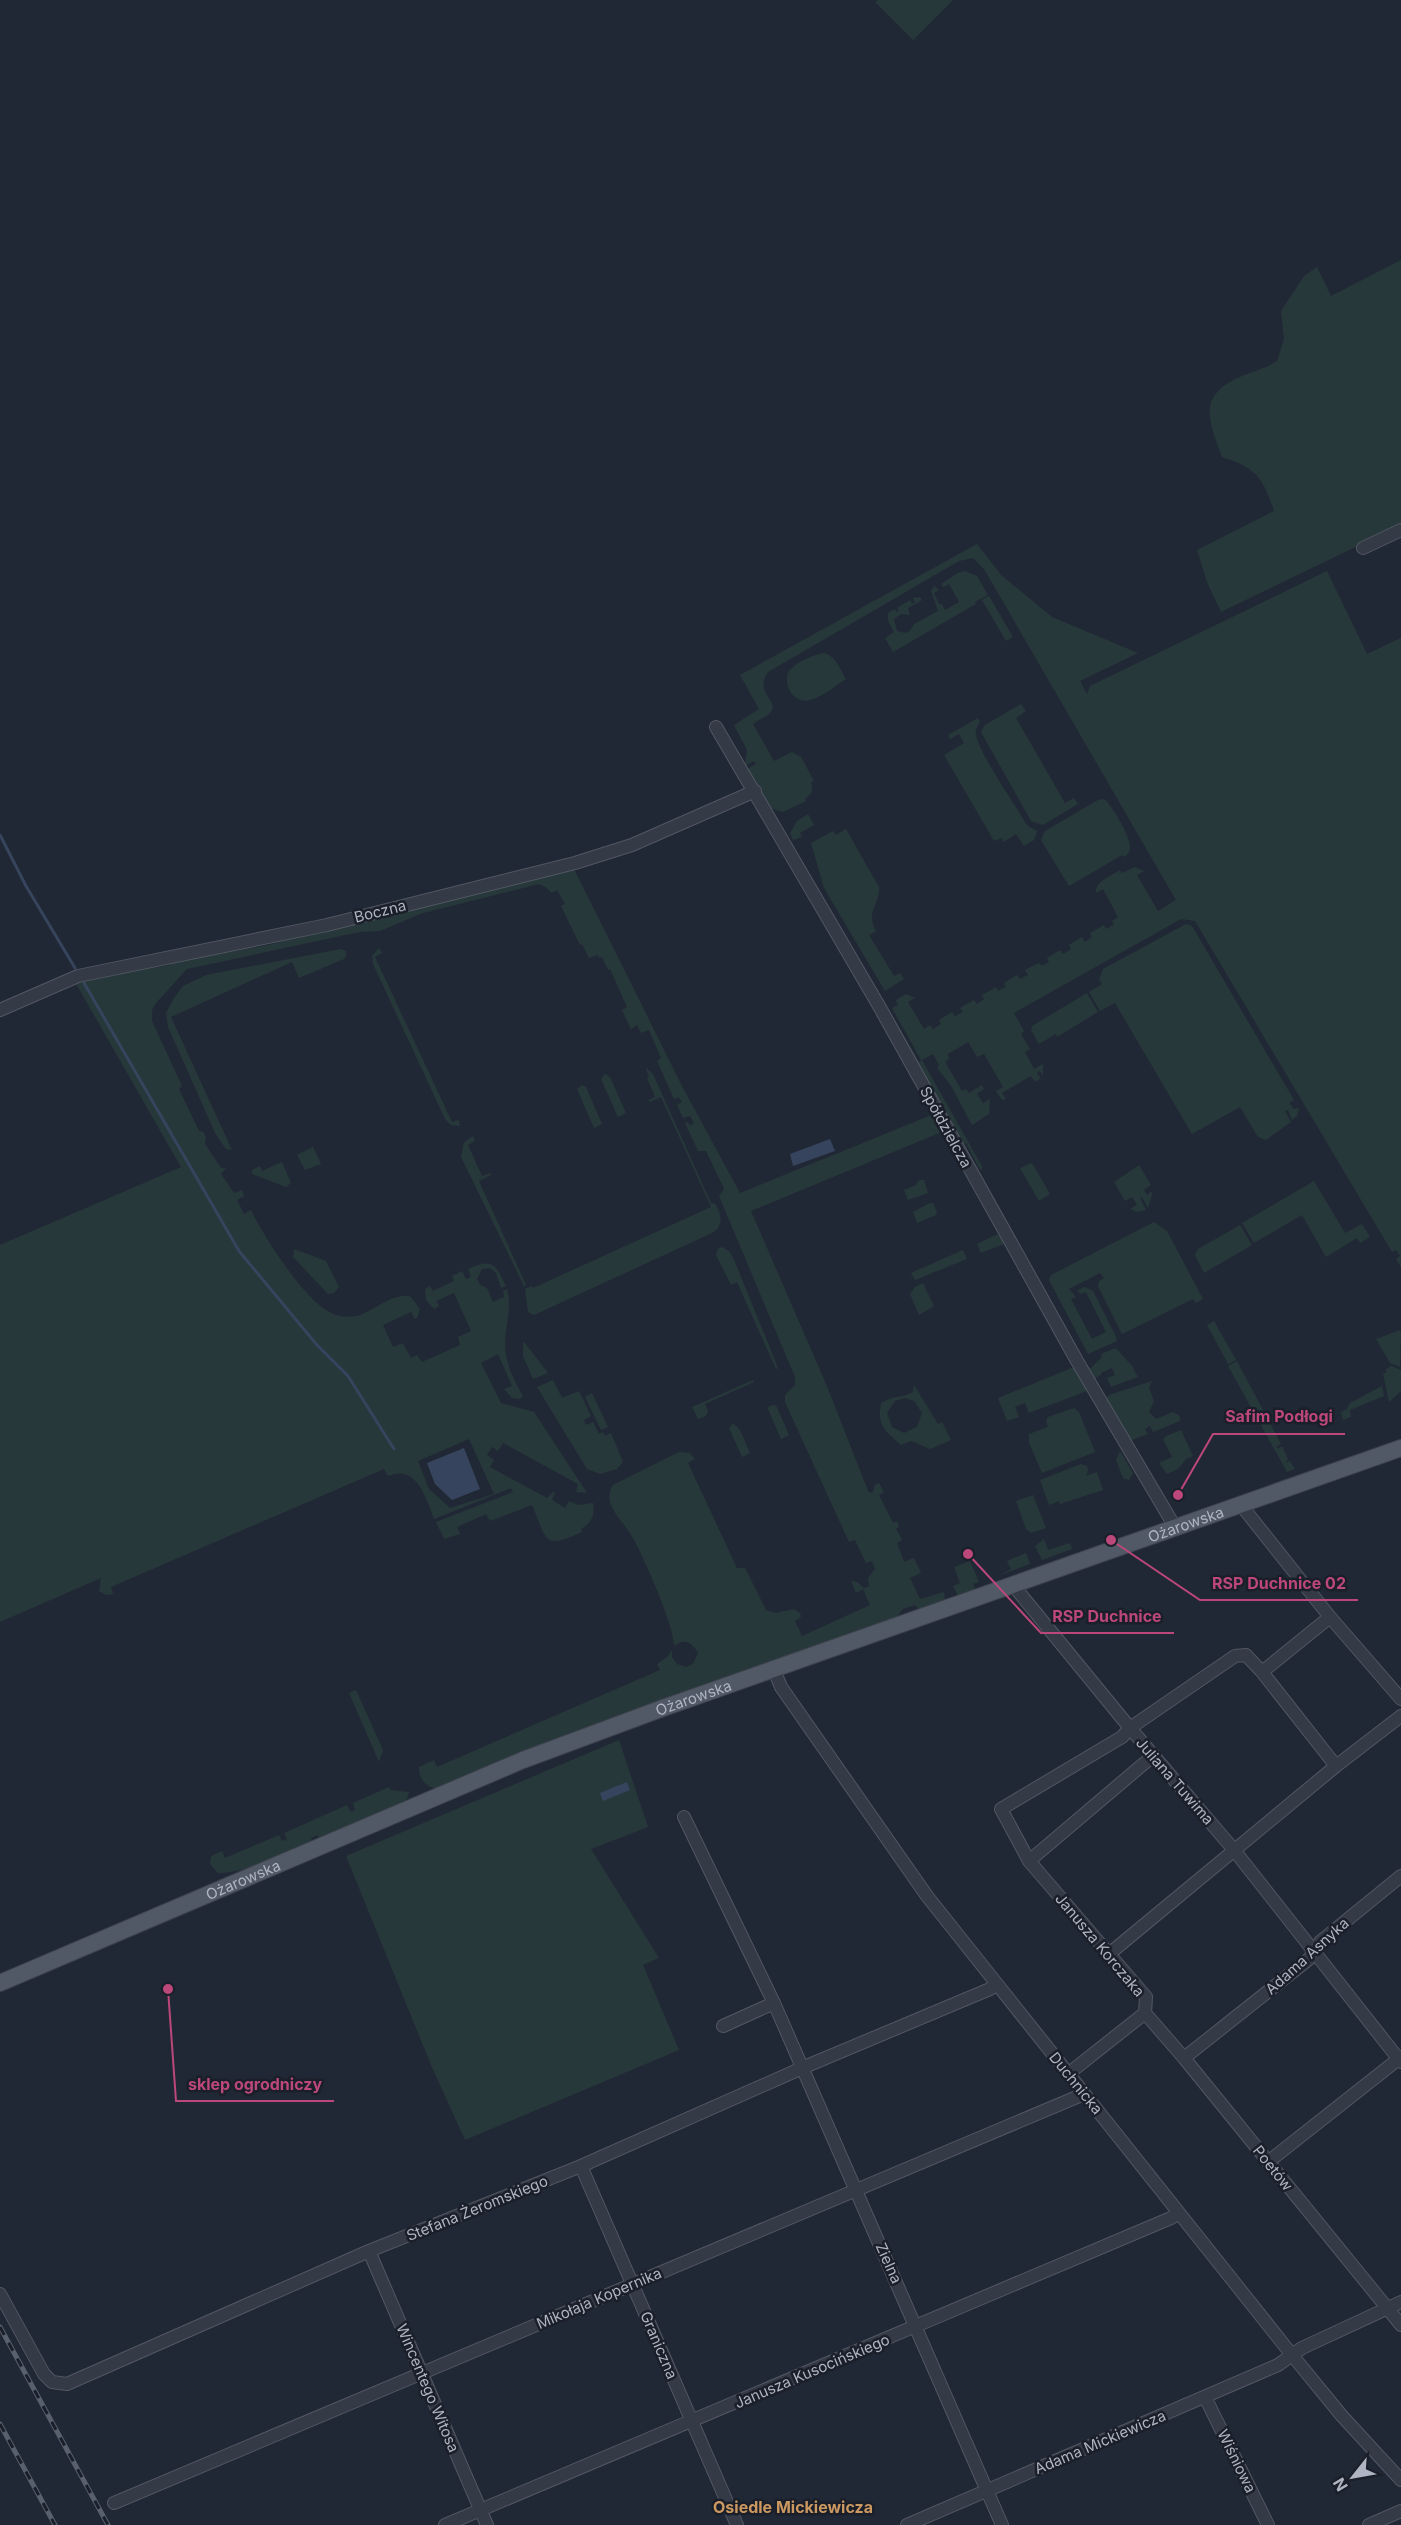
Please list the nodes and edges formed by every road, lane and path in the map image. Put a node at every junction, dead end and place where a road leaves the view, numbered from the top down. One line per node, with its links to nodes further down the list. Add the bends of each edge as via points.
1 (1401, 530): 2 (street)
2 (1363, 548)
3 (716, 727): 4 (street, Spółdzielcza)
4 (755, 791): 5 (street, Boczna, via 632,845 575,863 327,925 78,976); 8 (street, Spółdzielcza)
5 (0, 1010)
6 (1401, 1448): 7 (main road, Ożarowska)
7 (1241, 1505): 8 (main road, Ożarowska); 10 (street)
8 (1175, 1527): 9 (main road, Ożarowska)
9 (1013, 1585): 11 (main road, Ożarowska); 15 (street, Juliana Tuwima)
10 (1330, 1617): 12 (street); 13 (street)
11 (774, 1670): 24 (main road, Ożarowska, via 523,1760); 25 (street, Duchnicka, via 903,1863)
12 (1262, 1672): 15 (street, via 1246,1655 1235,1656); 17 (street)
13 (1401, 1699)
14 (1401, 1716): 17 (street)
15 (1130, 1728): 16 (street, Juliana Tuwima); 20 (street, Janusza Korczaka, via 1122,1737 1001,1809)
16 (1154, 1755): 19 (street, Juliana Tuwima); 20 (street)
17 (1336, 1766): 19 (street)
18 (684, 1817): 26 (street, Zielna)
19 (1234, 1850): 22 (street, Juliana Tuwima); 23 (street)
20 (1029, 1861): 23 (street, Janusza Korczaka)
21 (1401, 1876): 22 (street, Adama Asnyka)
22 (1315, 1950): 29 (street, Adama Asnyka, via 1309,1959); 30 (street, Juliana Tuwima)
23 (1109, 1954): 27 (street, Janusza Korczaka, via 1146,1997)
24 (0, 1983)
25 (997, 1984): 31 (street, Stefana Żeromskiego); 32 (street, Duchnicka)
26 (774, 2003): 28 (street); 31 (street, Zielna)
27 (1145, 2013): 29 (street, Poetów); 32 (street, Janusza Korczaka)
28 (723, 2026)
29 (1184, 2058): 34 (street, Poetów)
30 (1400, 2059): 34 (street)
31 (803, 2068): 35 (street, Stefana Żeromskiego); 36 (street, Zielna)
32 (1068, 2074): 33 (street, Duchnicka)
33 (1084, 2094): 36 (street, Mikołaja Kopernika); 37 (street, Duchnicka)
34 (1268, 2162): 42 (street, Poetów)
35 (581, 2166): 38 (street, Stefana Żeromskiego); 39 (street, Graniczna)
36 (857, 2190): 39 (street, Mikołaja Kopernika); 44 (street, Zielna)
37 (1178, 2213): 44 (street, Janusza Kusocińskiego); 45 (street, Duchnicka)
38 (369, 2251): 40 (street, Stefana Żeromskiego, via 63,2385 44,2374); 46 (street, Wincentego Witosa)
39 (633, 2284): 46 (street, Mikołaja Kopernika); 48 (street, Graniczna)
40 (0, 2294)
41 (1401, 2302): 42 (street, Adama Mickiewicza)
42 (1388, 2309): 43 (street, Poetów); 45 (street, Adama Mickiewicza)
43 (1401, 2325)
44 (917, 2327): 48 (street, Janusza Kusocińskiego); 50 (street, Zielna)
45 (1292, 2355): 47 (street, Adama Mickiewicza); 49 (street, Duchnicka)
46 (421, 2372): 51 (street, Mikołaja Kopernika); 52 (street, Wincentego Witosa)
47 (1205, 2397): 50 (street, Adama Mickiewicza); 59 (street, Wiśniowa)
48 (691, 2421): 52 (street, Janusza Kusocińskiego); 56 (street, Graniczna)
49 (1401, 2480)
50 (987, 2490): 57 (street, Adama Mickiewicza); 58 (street, Zielna)
51 (114, 2503)
52 (480, 2510): 54 (street, Janusza Kusocińskiego); 55 (street, Wincentego Witosa)
53 (1401, 2511): 60 (street)
54 (445, 2525)
55 (487, 2525)
56 (737, 2525)
57 (907, 2525)
58 (1002, 2525)
59 (1268, 2525)
60 (1369, 2525)

